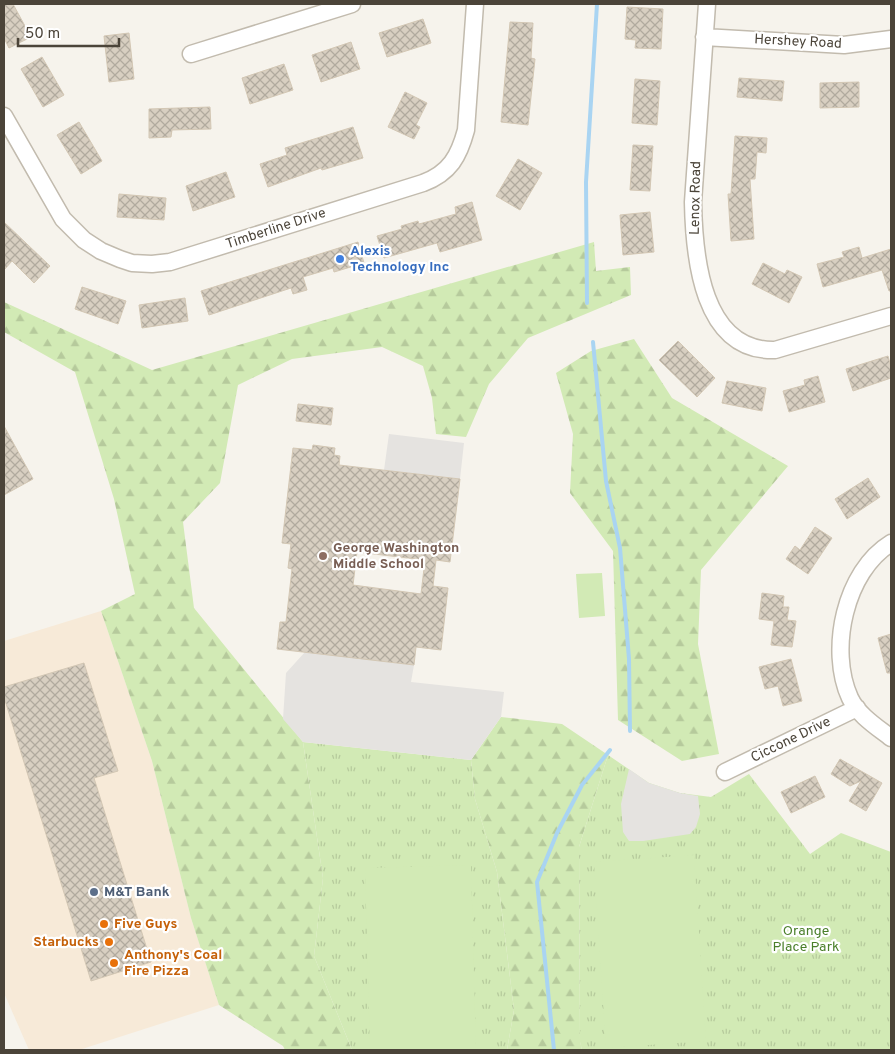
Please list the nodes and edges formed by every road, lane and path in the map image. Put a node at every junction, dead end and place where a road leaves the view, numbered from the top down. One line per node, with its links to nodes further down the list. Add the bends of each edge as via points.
1 (352, 4): 6 (street)
2 (475, 4): 7 (street, Timberline Drive, via 466,130 462,145 446,170 423,183 170,262 152,264 120,260 84,240 63,219)
3 (707, 4): 4 (street, Lenox Road)
4 (704, 37): 5 (street, Hershey Road, via 844,45); 8 (street, Lenox Road, via 694,231 706,293 721,324 732,336 753,348 775,350)
5 (891, 40)
6 (191, 54)
7 (4, 116)
8 (891, 316)
9 (891, 543): 10 (street, via 871,560 860,576 845,614 841,666 850,698)
10 (857, 708): 11 (street); 12 (street, Ciccone Drive)
11 (891, 738)
12 (726, 772)

